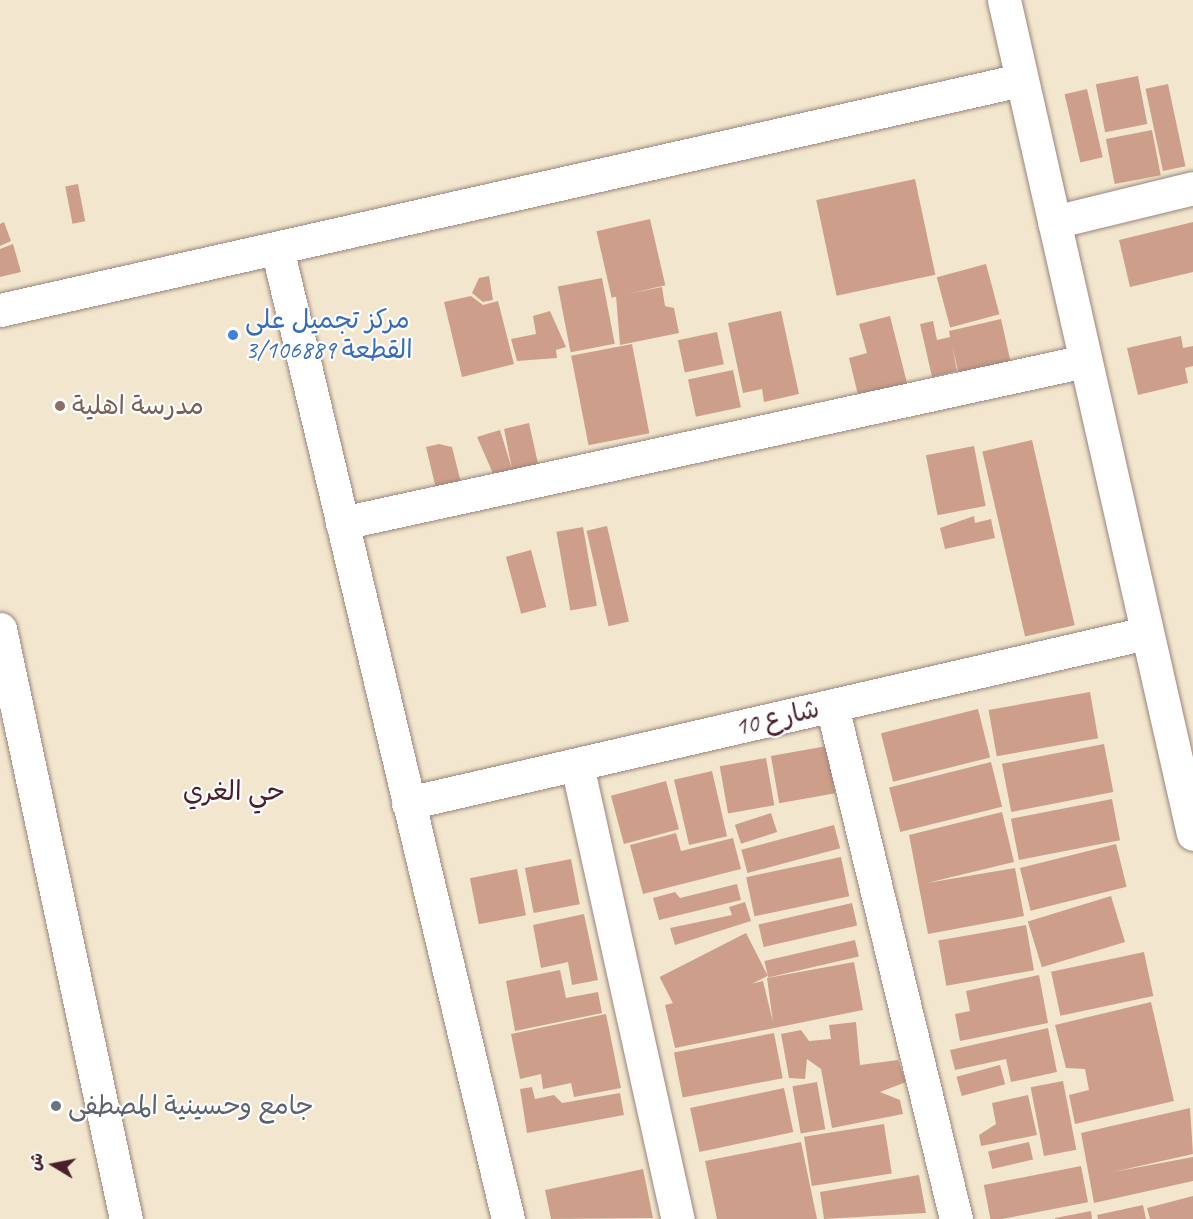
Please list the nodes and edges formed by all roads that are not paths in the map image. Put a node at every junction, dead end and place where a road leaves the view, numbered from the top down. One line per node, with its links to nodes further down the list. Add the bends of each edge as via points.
1 (1004, 0): 2 (street)
2 (1021, 80): 4 (street); 5 (street)
3 (1193, 188): 4 (street)
4 (1054, 222): 7 (street)
5 (278, 248): 6 (street); 8 (street)
6 (0, 310)
7 (1085, 361): 8 (street); 10 (street)
8 (342, 523): 13 (street)
9 (0, 629): 15 (street)
10 (1146, 633): 11 (street, شارع 10); 14 (street)
11 (832, 706): 12 (street, شارع 10); 18 (street)
12 (577, 765): 13 (street, شارع 10); 17 (street)
13 (408, 804): 16 (street)
14 (1193, 834)
15 (126, 1219)
16 (508, 1219)
17 (678, 1219)
18 (956, 1219)

